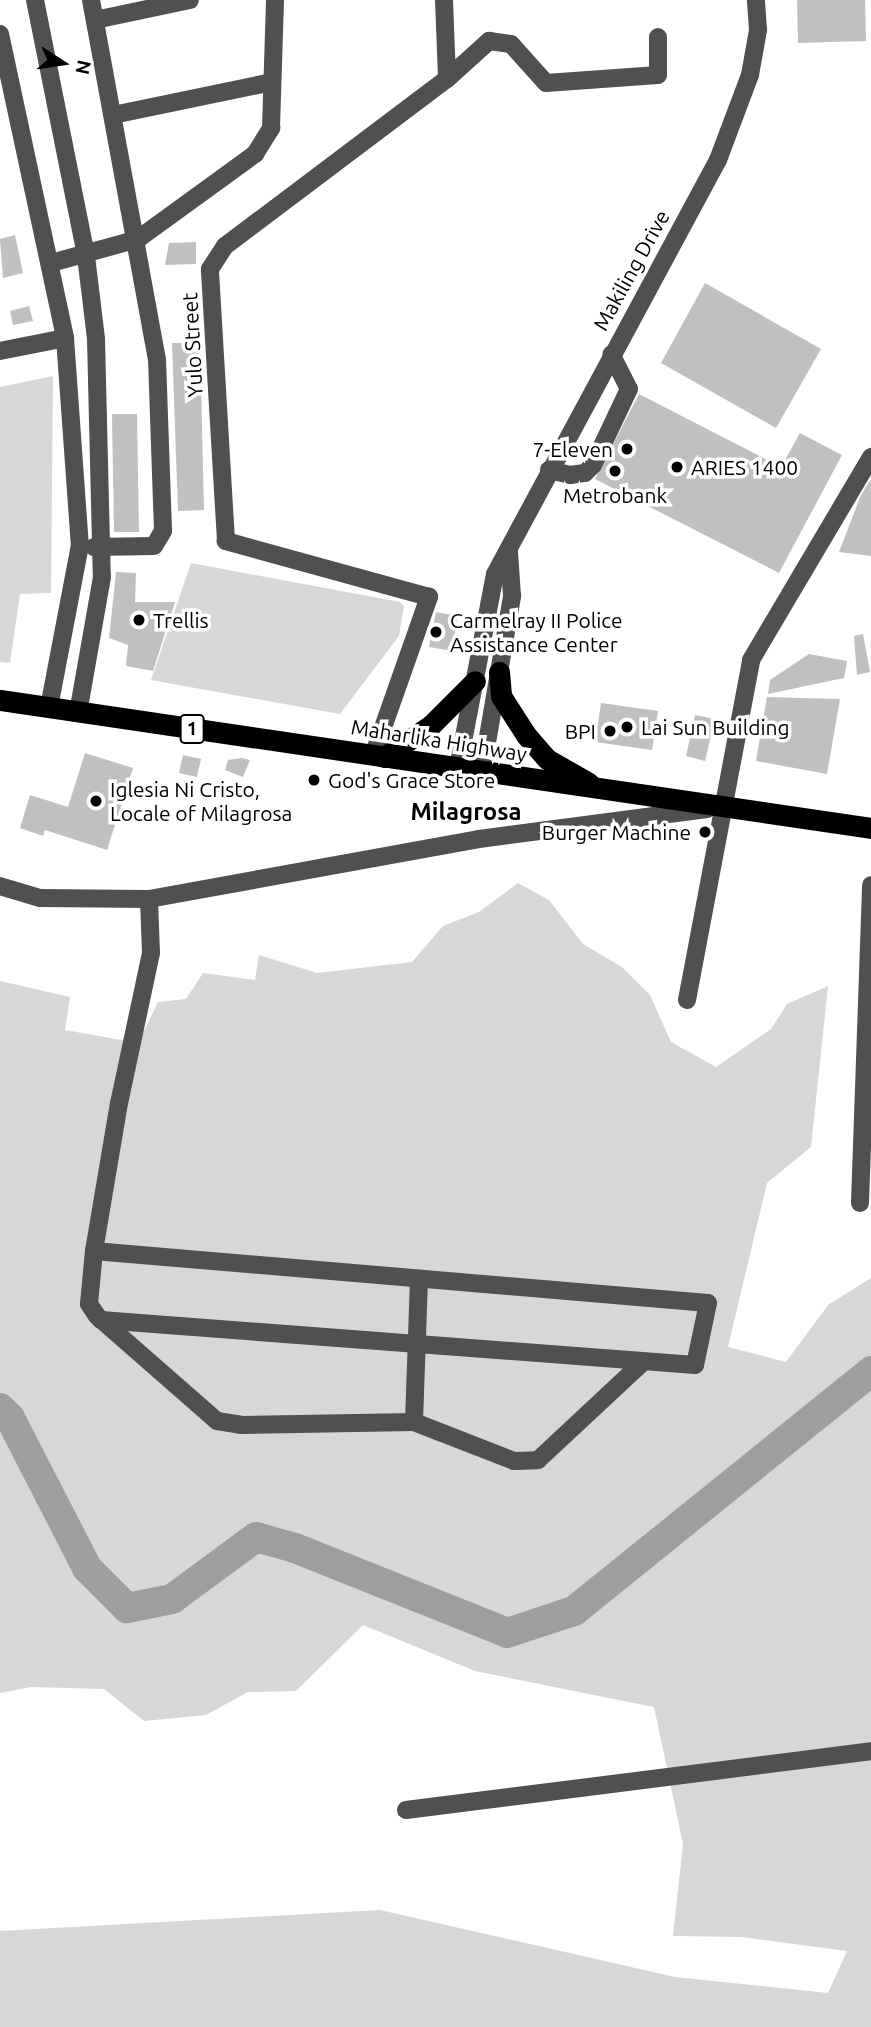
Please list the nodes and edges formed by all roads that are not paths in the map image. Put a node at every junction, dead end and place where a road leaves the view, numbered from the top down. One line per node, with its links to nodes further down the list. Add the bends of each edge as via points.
1 (35, 0): 14 (street)
2 (91, 0): 7 (street)
3 (190, 0): 7 (street)
4 (275, 0): 11 (street)
5 (444, 0): 10 (street)
6 (756, 0): 18 (street, Makiling Drive, via 758,30 739,112 718,160)
7 (95, 20): 12 (street)
8 (0, 34): 15 (street)
9 (658, 37): 10 (street, Yulo Street, via 658,75 545,83 511,44 489,41)
10 (447, 79): 29 (street, Yulo Street, via 225,246 210,270 226,541 429,597)
11 (272, 82): 12 (street); 13 (street, via 271,128 255,154)
12 (113, 115): 13 (street)
13 (138, 239): 14 (street); 22 (street, via 157,359 163,531 154,546)
14 (86, 256): 15 (street); 22 (street, via 96,339)
15 (51, 263): 16 (street)
16 (65, 338): 17 (street); 21 (street)
17 (0, 351)
18 (611, 354): 20 (street, Makiling Drive); 20 (street, via 629,389 593,465 585,473 570,475)
19 (871, 457): 33 (street, via 751,660)
20 (549, 470): 23 (street, Makiling Drive)
21 (80, 545): 22 (street); 27 (street)
22 (103, 548): 28 (street, via 99,603)
23 (509, 552): 24 (street, Makiling Drive, via 512,596); 25 (street, Makiling Drive, via 495,574)
24 (499, 672): 31 (street, Makiling Drive); 32 (highway, via 501,696 547,760)
25 (475, 681): 29 (highway, via 431,725); 30 (street, Makiling Drive)
26 (0, 700): 27 (highway, Maharlika Highway / 1)
27 (49, 708): 28 (highway, Maharlika Highway / 1)
28 (78, 713): 29 (highway, Maharlika Highway / 1)
29 (378, 756): 30 (highway, Maharlika Highway / 1)
30 (458, 768): 31 (highway, Maharlika Highway / 1)
31 (482, 772): 32 (highway, Maharlika Highway / 1)
32 (600, 790): 33 (highway, Maharlika Highway / 1)
33 (724, 807): 34 (highway, Maharlika Highway / 1); 37 (street, via 480,839); 38 (street)
34 (871, 828)
35 (871, 885): 39 (street)
36 (0, 887): 37 (street, via 40,898)
37 (149, 900): 40 (street, via 151,953)
38 (687, 1000)
39 (860, 1203)
40 (94, 1251): 41 (street); 42 (street, via 89,1304)
41 (419, 1279): 43 (street); 44 (street, via 708,1303 695,1365)
42 (101, 1320): 43 (street); 45 (street, via 217,1422)
43 (415, 1343): 44 (street); 45 (street)
44 (642, 1363): 45 (street, via 538,1460 499,1456)
45 (414, 1422)
46 (871, 1751): 47 (street)
47 (407, 1810)

